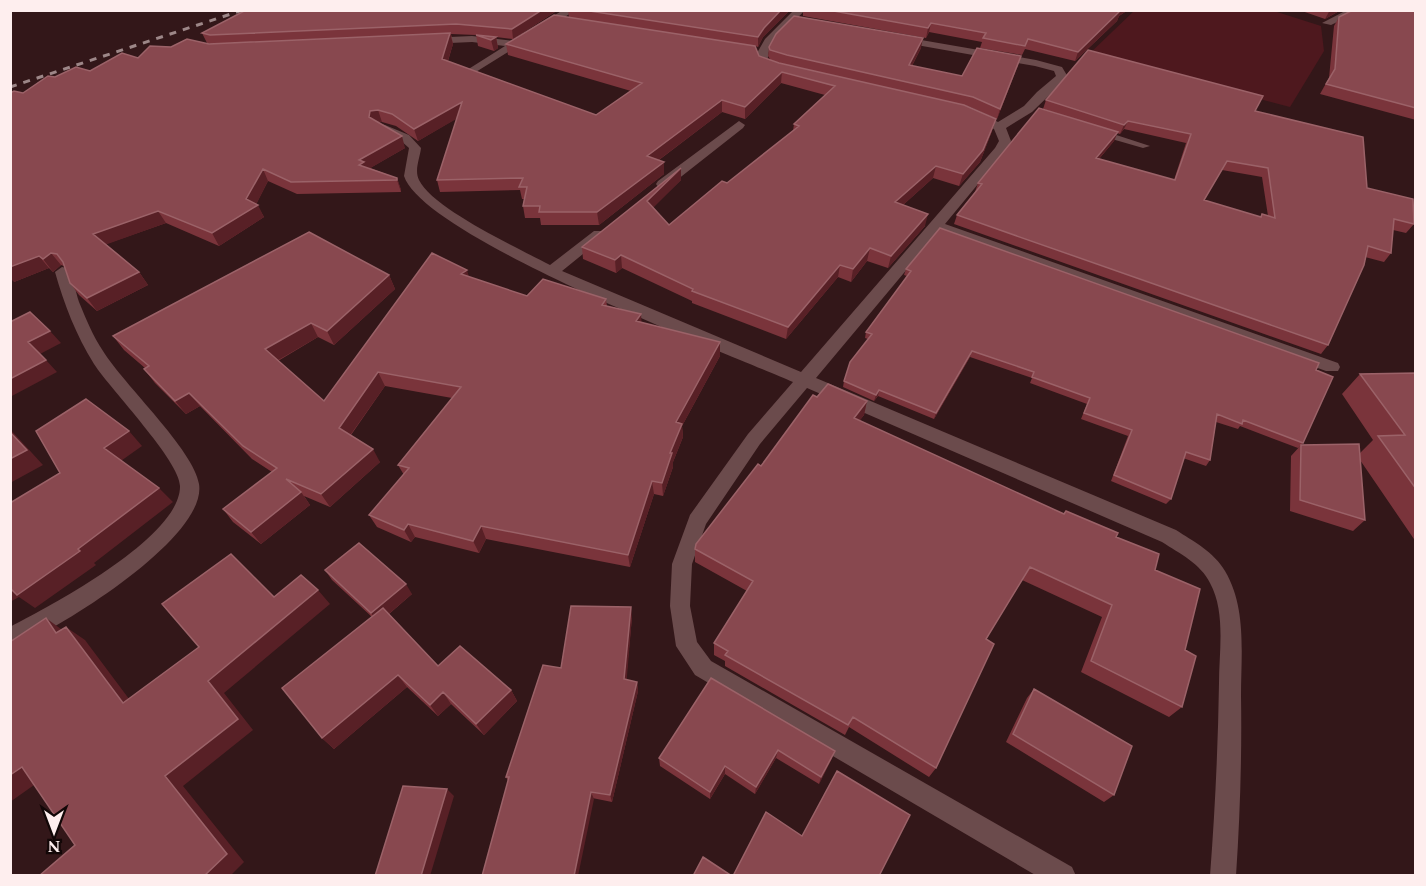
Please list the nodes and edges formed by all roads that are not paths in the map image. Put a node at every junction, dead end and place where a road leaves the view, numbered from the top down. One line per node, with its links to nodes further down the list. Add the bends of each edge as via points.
1 (571, 10): 4 (street)
2 (1357, 10): 5 (street)
3 (797, 17): 11 (street, via 757,52 767,65)
4 (553, 21): 6 (street); 9 (street)
5 (1327, 23)
6 (576, 24)
7 (888, 37): 15 (street, via 1058,69 1062,77 1041,94 1033,111)
8 (412, 42): 9 (street, via 472,39)
9 (516, 44): 10 (street)
10 (471, 72)
11 (794, 72)
12 (955, 110): 15 (street, via 987,119)
13 (739, 125): 18 (street)
14 (380, 127): 22 (street, via 413,144 411,179 428,199)
15 (999, 127): 19 (street, via 1005,141 1001,149)
16 (1091, 130): 17 (lane)
17 (1146, 146)
18 (655, 190)
19 (935, 225): 23 (street); 24 (street)
20 (609, 227): 22 (street)
21 (62, 272): 25 (street, via 86,339 176,459 190,485 188,504 168,533 111,580)
22 (551, 272): 24 (street)
23 (1332, 367)
24 (803, 380): 26 (street, via 754,439 697,521 682,564 680,606 687,646 703,668); 27 (street, via 1169,536 1200,555 1217,575 1225,593 1230,626 1230,776)
25 (10, 639)
26 (1063, 876)
27 (1223, 876)

